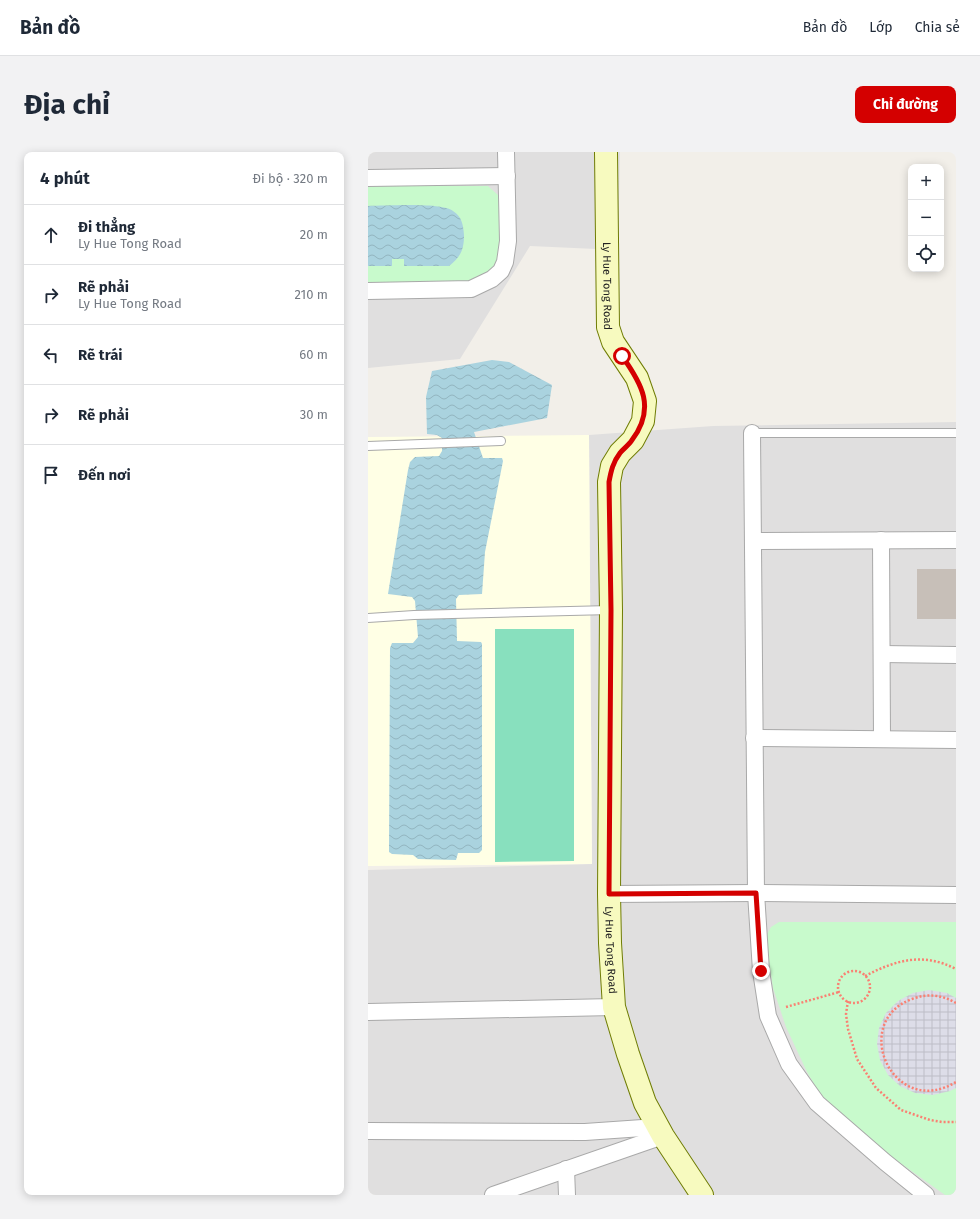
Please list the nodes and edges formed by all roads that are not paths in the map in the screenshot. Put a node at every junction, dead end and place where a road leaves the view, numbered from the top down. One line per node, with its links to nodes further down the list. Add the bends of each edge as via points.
1 (506, 152): 3 (street)
2 (606, 152): 13 (main road, Ly Hue Tong Road, via 608,327 613,342 637,378 645,401 643,421 633,440 612,466 609,482)
3 (507, 176): 4 (street); 5 (street, via 507,254 501,271 492,279 471,289)
4 (368, 178)
5 (368, 291)
6 (752, 433): 7 (lane); 12 (street)
7 (956, 433)
8 (501, 441): 9 (lane)
9 (368, 446)
10 (881, 540): 11 (street); 12 (street); 15 (street)
11 (956, 540)
12 (753, 541): 17 (street)
13 (611, 610): 14 (lane); 21 (main road, Ly Hue Tong Road)
14 (368, 618)
15 (882, 654): 16 (street); 18 (street)
16 (956, 655)
17 (754, 738): 18 (street); 20 (street)
18 (882, 739): 19 (street)
19 (956, 740)
20 (756, 893): 21 (street); 22 (street); 31 (street, via 761,971 768,1016 789,1064 817,1103)
21 (609, 894): 23 (main road, Ly Hue Tong Road)
22 (956, 895)
23 (614, 1007): 24 (street); 26 (main road, Ly Hue Tong Road, via 636,1080)
24 (368, 1012)
25 (368, 1131): 26 (street)
26 (660, 1131): 27 (street); 30 (main road, Ly Hue Tong Road)
27 (566, 1169): 28 (street); 29 (street)
28 (493, 1195)
29 (566, 1195)
30 (702, 1195)
31 (926, 1195)

